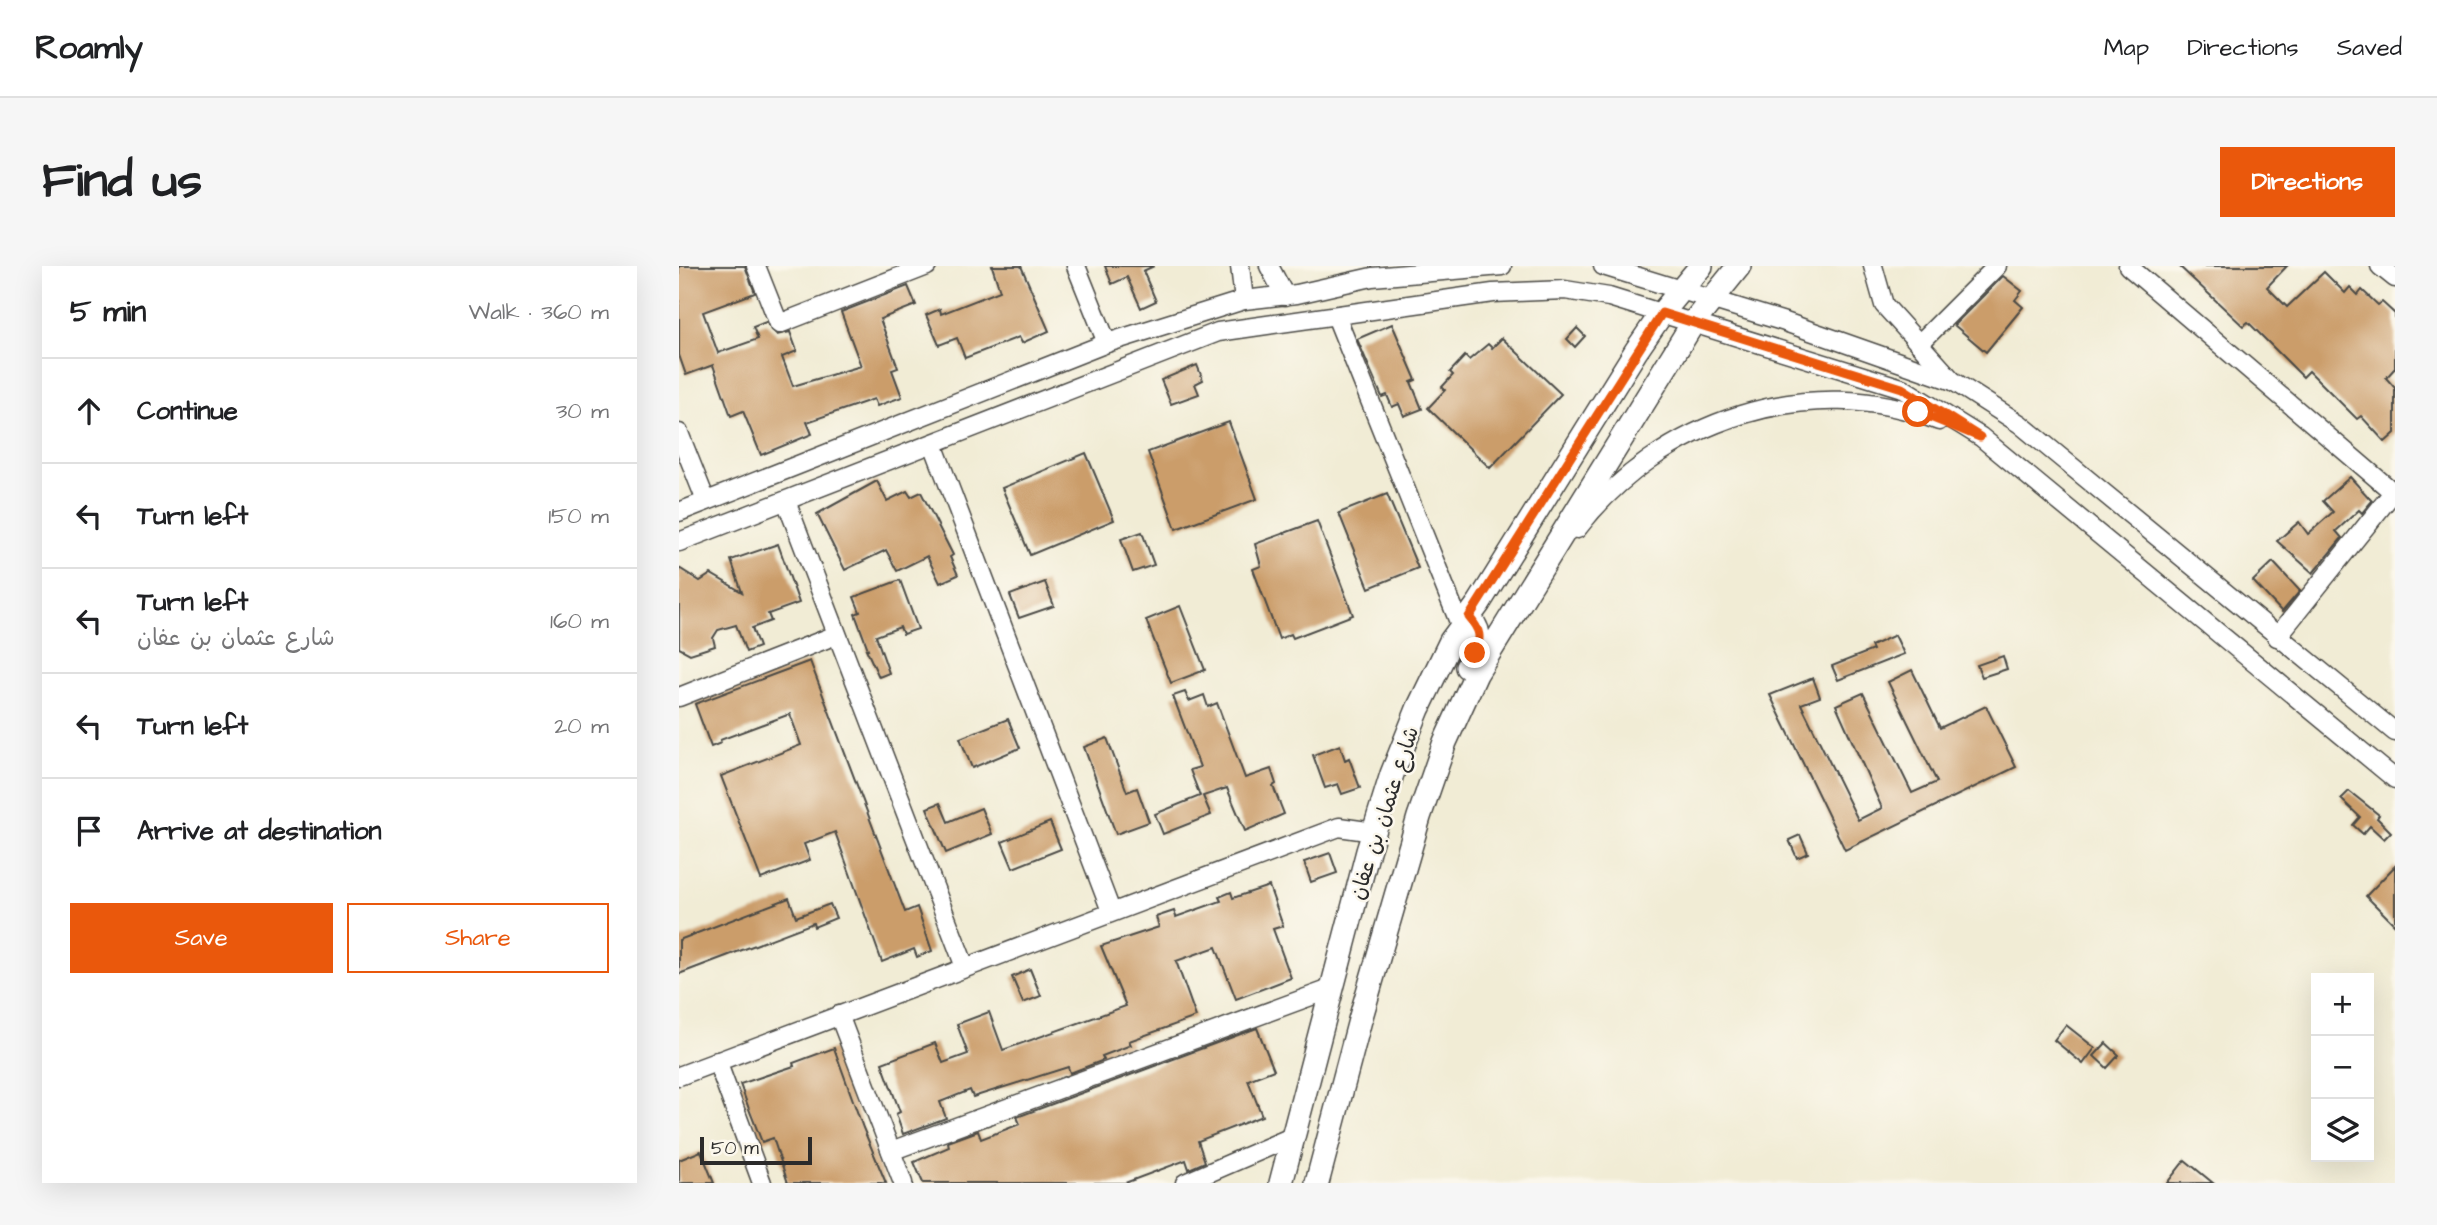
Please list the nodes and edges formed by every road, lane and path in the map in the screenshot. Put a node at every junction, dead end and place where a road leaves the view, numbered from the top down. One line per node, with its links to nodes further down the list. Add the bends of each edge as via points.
1 (756, 266): 2 (street, via 779,324)
2 (927, 266)
3 (1076, 266): 22 (street)
4 (1240, 266): 17 (street)
5 (1269, 266): 16 (street)
6 (1502, 266): 16 (street, via 1373,277)
7 (1603, 266): 15 (street)
8 (1701, 266): 15 (main road, شارع عثمان بن عفان)
9 (1739, 266): 18 (main road, شارع عثمان بن عفان)
10 (1873, 266): 23 (street, via 1884,304)
11 (1997, 266): 23 (street)
12 (2128, 266): 28 (street)
13 (2380, 266): 14 (street)
14 (2395, 278)
15 (1682, 292): 18 (street); 19 (main road, شارع عثمان بن عفان)
16 (1285, 296): 17 (street)
17 (1244, 300): 22 (street)
18 (1712, 300): 21 (main road, شارع عثمان بن عفان); 24 (street)
19 (1662, 313): 20 (street, via 1565,289 1493,293); 21 (street); 34 (main road, شارع عثمان بن عفان)
20 (1336, 316): 27 (street, via 1218,332); 34 (street)
21 (1693, 323): 26 (street, via 1902,388); 33 (main road, شارع عثمان بن عفان)
22 (1107, 343): 29 (street)
23 (1919, 344): 24 (street)
24 (1953, 380): 36 (street, via 2020,424)
25 (679, 433): 29 (street)
26 (1980, 437): 33 (street, via 1918,412 1846,401 1792,403 1742,412 1685,436 1644,460 1592,509); 39 (street)
27 (933, 444): 30 (street); 42 (street)
28 (2394, 491): 36 (street)
29 (706, 501): 31 (street)
30 (786, 501): 32 (street); 35 (street)
31 (679, 512)
32 (679, 542)
33 (1528, 593): 40 (main road, شارع عثمان بن عفان, via 1476,674)
34 (1465, 622): 40 (main road, via 1479,629 1481,640 1435,732); 41 (main road, شارع عثمان بن عفان, via 1418,709)
35 (837, 635): 37 (street); 43 (street)
36 (2277, 637): 38 (street)
37 (679, 697)
38 (2395, 732)
39 (2395, 779)
40 (1429, 789): 54 (main road, شارع عثمان بن عفان)
41 (1374, 832): 42 (street, via 1339,827); 44 (main road, شارع عثمان بن عفان)
42 (1111, 911): 43 (street)
43 (965, 967): 45 (street)
44 (1333, 988): 48 (main road, شارع عثمان بن عفان); 49 (street)
45 (839, 1015): 46 (street); 49 (street)
46 (717, 1061): 47 (street); 50 (street)
47 (679, 1076)
48 (1294, 1136): 52 (street); 53 (main road, شارع عثمان بن عفان)
49 (891, 1151): 51 (street)
50 (762, 1183)
51 (903, 1183)
52 (1185, 1183)
53 (1281, 1183)
54 (1317, 1183)

